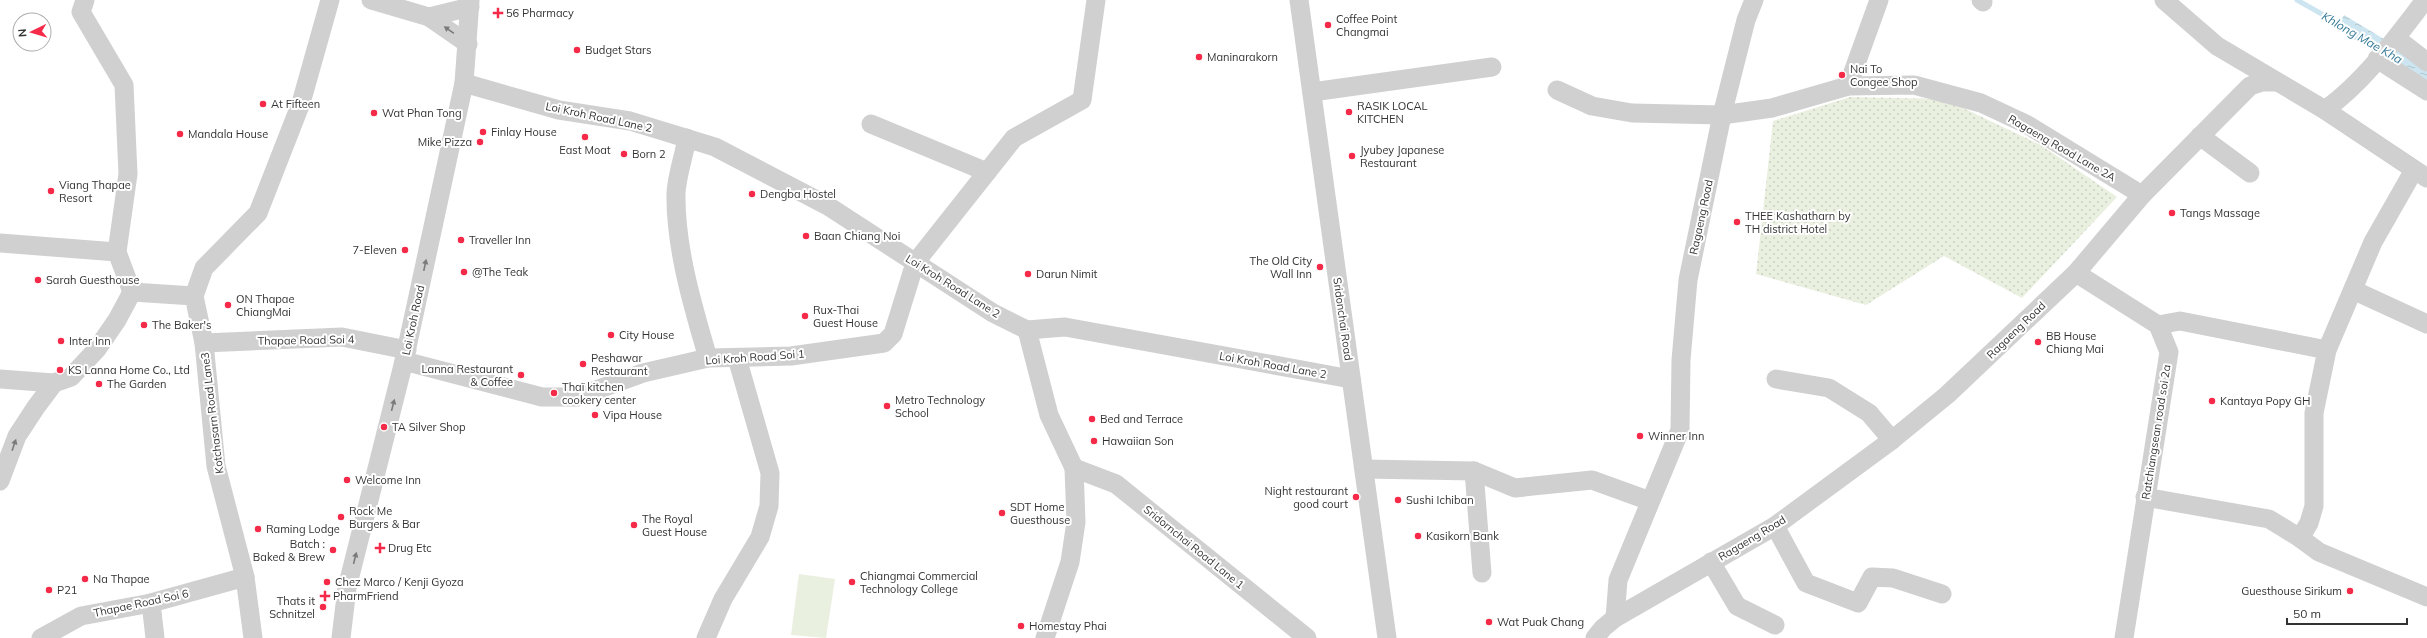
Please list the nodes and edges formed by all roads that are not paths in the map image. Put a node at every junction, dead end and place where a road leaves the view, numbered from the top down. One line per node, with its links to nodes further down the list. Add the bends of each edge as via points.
1 (85, 0): 33 (street, via 81,12 124,85 128,174)
2 (330, 0): 38 (street, via 301,103 258,213 204,268)
3 (371, 0): 11 (street)
4 (1096, 0): 28 (street, via 1082,100 1014,138)
5 (1299, 0): 22 (street, Sridonchai Road)
6 (1754, 0): 24 (street, Ragaeng Road, via 1746,20)
7 (1879, 0): 19 (street)
8 (2164, 0): 17 (street, via 2217,46)
9 (2425, 0): 12 (street)
10 (470, 3): 11 (street); 13 (street, Loi Kroh Road)
11 (429, 17): 13 (street, one-way to 11)
12 (2399, 41): 14 (street); 15 (street)
13 (468, 44): 18 (street, Loi Kroh Road)
14 (2381, 62): 21 (street); 23 (street, via 2349,93)
15 (2427, 62)
16 (1492, 67): 22 (street)
17 (2275, 82): 23 (street); 26 (street, Ragaeng Road, via 2262,82 2250,86)
18 (464, 83): 27 (street, Loi Kroh Road Lane 2, via 559,110 630,121); 44 (street, Loi Kroh Road, one-way to 18)
19 (1848, 86): 24 (street, Ragaeng Road Lane 2A, via 1772,108); 31 (street, Ragaeng Road Lane 2A, via 1914,85 1981,103 2026,124)
20 (1557, 90): 24 (street, Ragaeng Road Lane 2A, via 1592,106 1632,113)
21 (2427, 91)
22 (1312, 92): 48 (street, Sridonchai Road)
23 (2325, 110): 30 (street)
24 (1722, 114): 57 (street, Ragaeng Road, via 1688,280 1681,360 1680,430)
25 (871, 124): 28 (street)
26 (2200, 136): 29 (street); 31 (street, Ragaeng Road)
27 (687, 138): 34 (street, Loi Kroh Road Lane 2, via 715,147 828,206); 45 (street, via 676,191 677,218 692,302)
28 (987, 172): 34 (street)
29 (2250, 173)
30 (2420, 174): 36 (street, via 2374,242)
31 (2142, 195): 35 (street, Ragaeng Road)
32 (0, 244): 33 (street)
33 (118, 252): 37 (street)
34 (915, 263): 41 (street, Loi Kroh Road Lane 2, via 993,313); 46 (street, Loi Kroh Road Soi 1, via 893,334 884,343 791,356)
35 (2076, 273): 40 (street); 51 (street, Ragaeng Road, via 1969,374)
36 (2353, 290): 39 (street); 43 (street)
37 (132, 292): 38 (street); 50 (street, via 97,349 71,377)
38 (194, 296): 42 (street, Kotchasarn Road Lane3)
39 (2427, 324)
40 (2158, 325): 43 (street, via 2180,322); 56 (street, Ratchiangsean road soi 2a, via 2169,352)
41 (1027, 330): 48 (street, Loi Kroh Road Lane 2, via 1066,327); 52 (street, via 1049,415)
42 (204, 343): 44 (street, Thapae Road Soi 4, via 342,337); 62 (street, Kotchasarn Road Lane3, via 216,466)
43 (2327, 350): 59 (street, via 2314,413 2314,506 2309,523)
44 (405, 356): 45 (street, Loi Kroh Road Soi 1, via 542,397 577,396 643,373); 71 (street, Loi Kroh Road, one-way to 44, via 347,588)
45 (708, 358): 46 (street, Loi Kroh Road Soi 1)
46 (737, 358): 72 (street, via 770,473 769,506 760,537 723,599)
47 (0, 379): 50 (street)
48 (1351, 379): 53 (street, Sridonchai Road)
49 (1776, 379): 51 (street, via 1829,388 1869,413)
50 (54, 383): 55 (street, one-way to 50, via 17,436)
51 (1892, 440): 58 (street, Ragaeng Road)
52 (1074, 468): 73 (street, via 1076,522 1070,562); 74 (street, Sridornchai Road Lane 1, via 1116,484)
53 (1364, 469): 54 (street); 75 (street, Sridonchai Road)
54 (1474, 471): 57 (street, via 1515,488 1592,480); 61 (street)
55 (0, 481)
56 (2145, 497): 59 (street, via 2269,519); 77 (street, Ratchiangsean road soi 2a)
57 (1650, 501): 66 (street, Ragaeng Road, via 1618,580)
58 (1775, 526): 60 (street, Ragaeng Road); 63 (street, via 1806,583 1858,603 1872,577 1892,578)
59 (2300, 538): 64 (street, via 2319,552)
60 (1711, 562): 66 (street, Ragaeng Road); 67 (street, via 1737,606)
61 (1482, 573)
62 (245, 577): 65 (street, Thapae Road Soi 6); 70 (street, Kotchasarn Road Lane3)
63 (1942, 594)
64 (2427, 597)
65 (151, 603): 68 (street, Thapae Road Soi 6, via 81,616); 69 (street)
66 (1615, 618): 76 (street, Ragaeng Road)
67 (1776, 625)
68 (42, 638)
69 (155, 638)
70 (253, 638)
71 (341, 638)
72 (706, 638)
73 (1045, 638)
74 (1307, 638)
75 (1387, 638)
76 (1595, 638)
77 (2124, 638)

